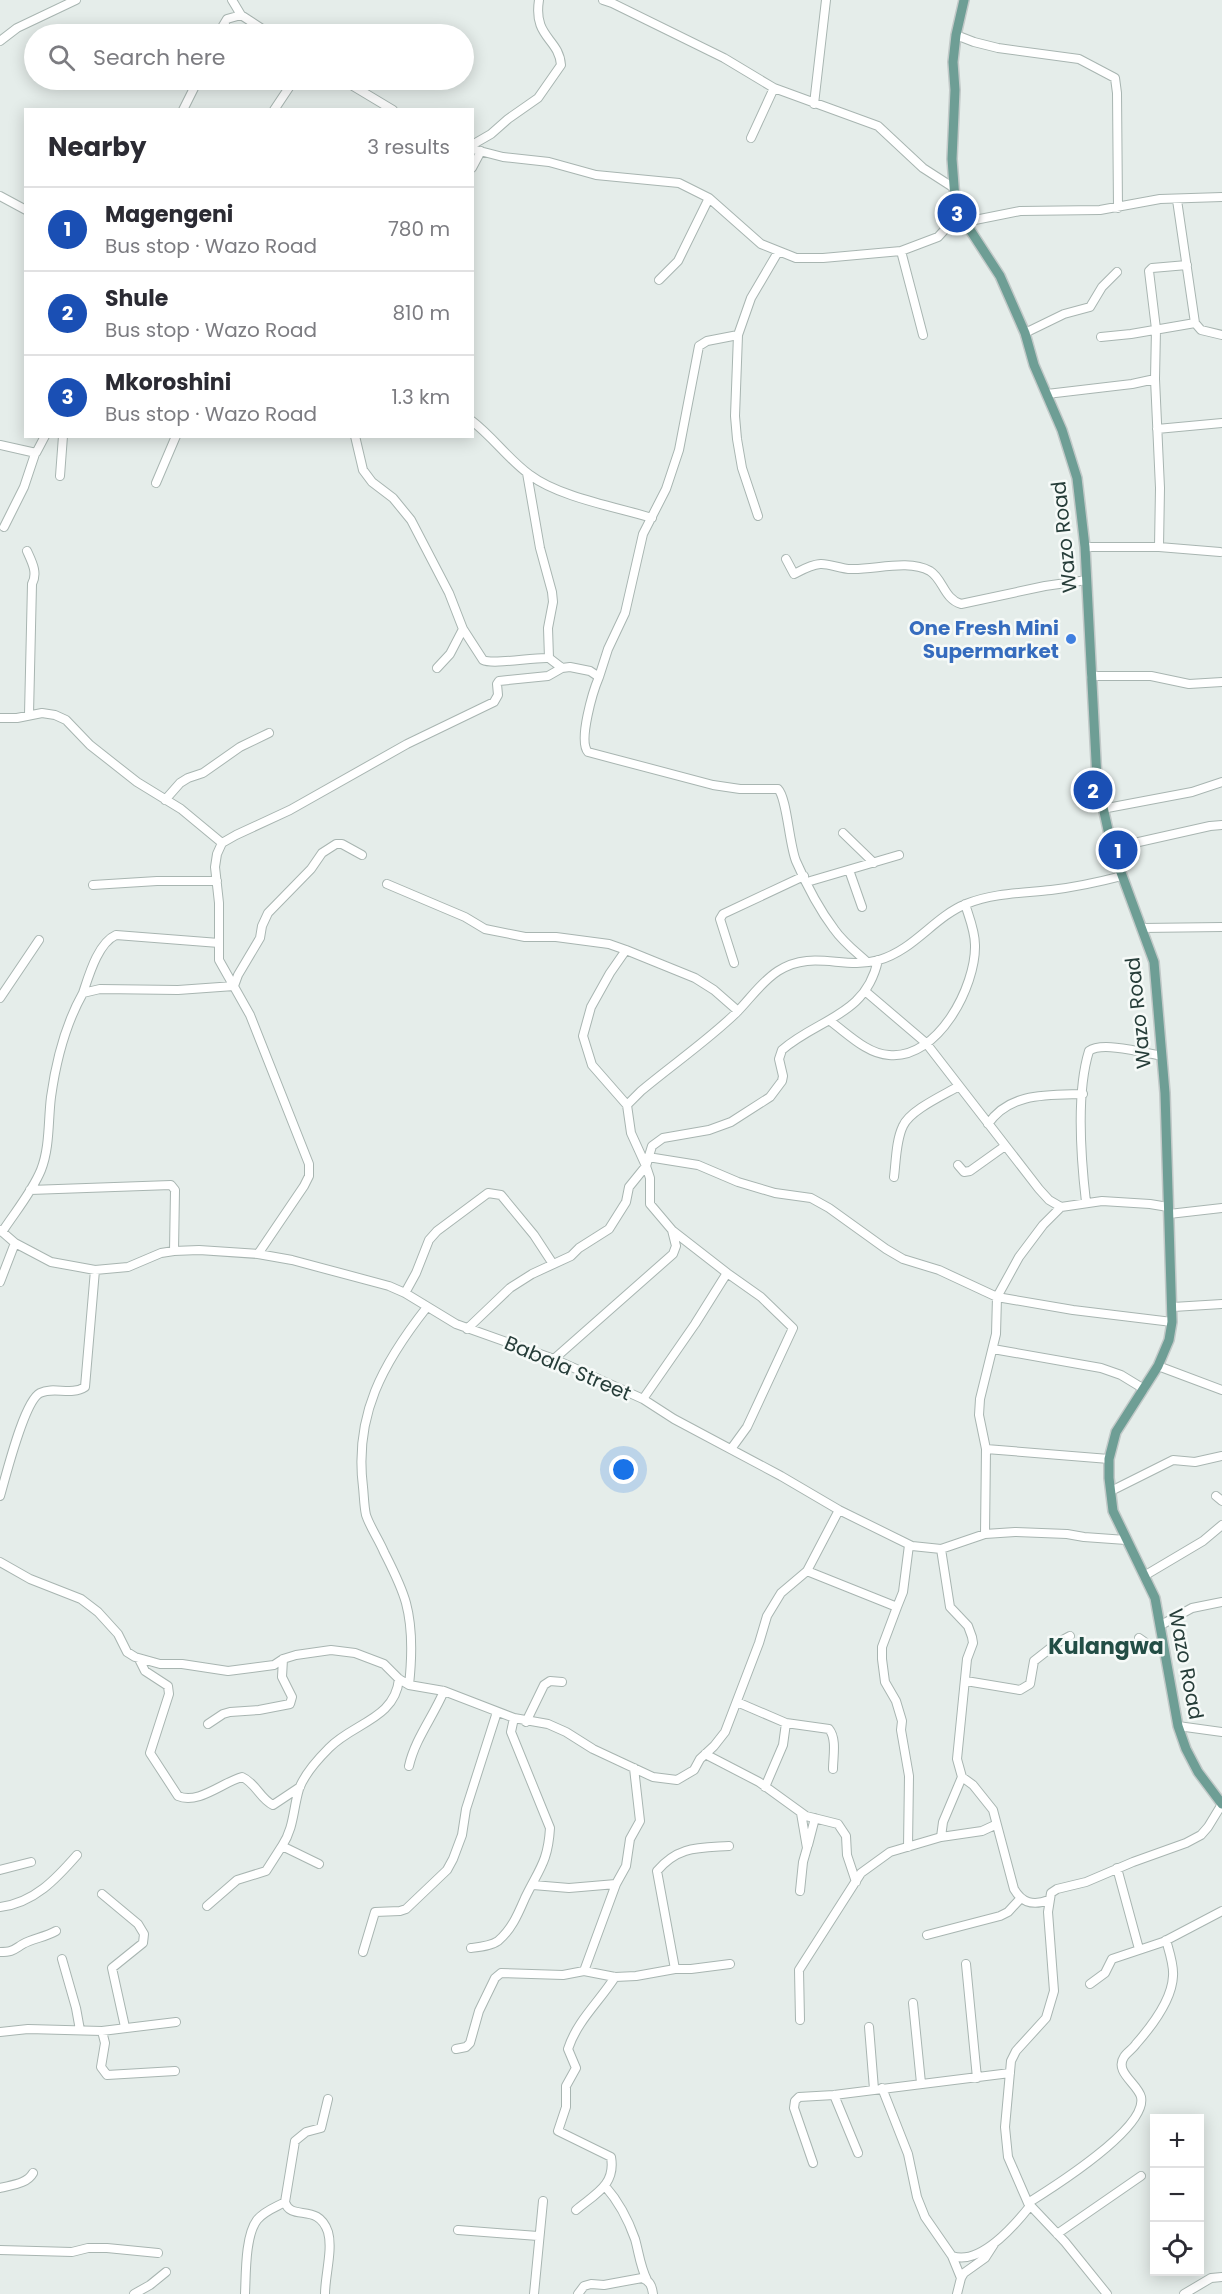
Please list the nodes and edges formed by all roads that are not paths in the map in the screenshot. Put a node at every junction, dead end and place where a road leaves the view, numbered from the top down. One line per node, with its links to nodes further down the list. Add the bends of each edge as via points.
1 (76, 0): 9 (street)
2 (232, 0): 8 (street)
3 (539, 0): 24 (street, via 539,25 561,64 538,98)
4 (603, 0): 7 (street)
5 (826, 0): 19 (street)
6 (964, 0): 13 (main road, Wazo Road)
7 (614, 1): 15 (street)
8 (242, 15): 10 (street, via 227,19); 11 (street)
9 (26, 24)
10 (224, 24)
11 (255, 24)
12 (24, 25): 14 (street)
13 (956, 34): 25 (main road, Wazo Road); 30 (street, via 998,48 1080,58 1115,78)
14 (0, 41)
15 (774, 87): 19 (street); 23 (street)
16 (193, 90): 20 (street)
17 (287, 90): 21 (street)
18 (360, 90): 22 (street)
19 (814, 104): 25 (street, via 878,126 922,168)
20 (184, 108)
21 (275, 108)
22 (390, 108)
23 (751, 138)
24 (475, 148): 28 (street, via 503,157 549,162 596,176 679,183)
25 (954, 188): 32 (main road, Wazo Road)
26 (0, 196): 31 (street)
27 (1222, 197): 29 (street)
28 (709, 198): 34 (street, via 761,244); 37 (street, via 678,261)
29 (1177, 200): 30 (street); 35 (street)
30 (1118, 207): 32 (street)
31 (24, 209)
32 (962, 218): 33 (street, via 938,237); 40 (main road, Wazo Road, via 1000,276)
33 (901, 251): 34 (street, via 823,258 796,258); 42 (street)
34 (778, 252): 41 (street, via 751,297)
35 (1187, 265): 38 (street); 39 (street, via 1150,270)
36 (1117, 272): 40 (street, via 1090,308 1064,314)
37 (659, 280)
38 (1195, 323): 39 (street); 43 (street, via 1206,333)
39 (1156, 329): 44 (street); 45 (street)
40 (1025, 333): 46 (main road, Wazo Road)
41 (738, 335): 59 (street, via 737,439); 60 (street, via 699,346 679,450)
42 (923, 335)
43 (1222, 335)
44 (1101, 337)
45 (1155, 379): 46 (street); 49 (street)
46 (1047, 394): 62 (main road, Wazo Road, via 1077,478)
47 (474, 423): 56 (street)
48 (1222, 423): 49 (street)
49 (1157, 429): 63 (street)
50 (44, 438): 55 (street)
51 (63, 438): 57 (street)
52 (175, 438): 58 (street)
53 (355, 438): 68 (street, via 363,470 411,520)
54 (0, 445): 55 (street)
55 (35, 454): 61 (street)
56 (527, 473): 60 (street, via 564,492); 69 (street, via 552,592)
57 (60, 476)
58 (156, 483)
59 (758, 516)
60 (652, 518): 73 (street, via 643,534 624,613)
61 (4, 527)
62 (1085, 547): 63 (street); 67 (main road, Wazo Road)
63 (1159, 547): 65 (street)
64 (27, 551): 75 (street, via 35,578)
65 (1220, 552)
66 (786, 559): 67 (street, via 794,574 821,563 843,569 904,566 928,570 951,600 960,604)
67 (1087, 580): 72 (main road, Wazo Road)
68 (463, 629): 69 (street, via 487,662); 70 (street, via 450,654)
69 (549, 658): 71 (street)
70 (437, 668)
71 (562, 668): 73 (street, via 580,668); 83 (street, via 548,676 499,681 497,699 487,706)
72 (1091, 676): 74 (street, via 1151,676 1188,684); 80 (main road, Wazo Road)
73 (599, 677): 90 (street, via 588,715 585,750 713,785 778,789 789,842)
74 (1222, 682)
75 (29, 714): 76 (street); 79 (street, via 55,715 66,720 90,745)
76 (0, 718)
77 (269, 733): 79 (street, via 180,783)
78 (1222, 782): 80 (street, via 1192,792)
79 (165, 800): 83 (street, via 182,809)
80 (1102, 809): 84 (main road, Wazo Road)
81 (1222, 825): 84 (street)
82 (843, 832): 87 (street)
83 (222, 843): 91 (street, via 216,861)
84 (1112, 848): 89 (main road, Wazo Road)
85 (362, 855): 104 (street, via 342,844 322,853 268,913 260,938)
86 (899, 855): 87 (street)
87 (874, 863): 88 (street)
88 (849, 870): 90 (street); 95 (street)
89 (1122, 876): 94 (street, via 1089,885 1008,894); 97 (main road, Wazo Road)
90 (806, 879): 102 (street, via 836,931); 103 (street, via 723,914 720,919)
91 (217, 880): 93 (street); 99 (street)
92 (387, 884): 100 (street, via 485,929 525,937 609,944)
93 (93, 885)
94 (966, 904): 101 (street, via 909,945); 110 (street, via 975,944 973,966 957,1009)
95 (862, 907)
96 (1222, 927): 97 (street)
97 (1142, 928): 111 (main road, Wazo Road, via 1154,962)
98 (39, 940): 107 (street)
99 (219, 943): 104 (street, via 219,960); 106 (street, via 116,935 99,954)
100 (626, 950): 108 (street, via 695,978); 114 (street, via 591,1007 583,1036 592,1065)
101 (878, 960): 102 (street); 105 (street)
102 (867, 962): 108 (street, via 808,960 793,964 763,983)
103 (734, 963)
104 (234, 986): 106 (street, via 100,989); 130 (street, via 250,1015 309,1164 304,1186)
105 (865, 991): 109 (street); 110 (street)
106 (83, 993): 121 (street, via 66,1028 57,1062 45,1155)
107 (0, 998)
108 (738, 1011): 114 (street)
109 (830, 1021): 110 (street, via 876,1052 890,1056); 118 (street, via 782,1050 782,1082 770,1098 731,1122 663,1138)
110 (926, 1043): 112 (street)
111 (1162, 1056): 113 (street, via 1124,1049 1092,1049 1087,1058); 125 (main road, Wazo Road)
112 (959, 1086): 115 (street); 120 (street, via 905,1123)
113 (1083, 1094): 115 (street, via 1025,1098 1003,1107); 122 (street, via 1081,1157)
114 (627, 1105): 117 (street)
115 (988, 1124): 116 (street)
116 (1005, 1146): 119 (street, via 970,1172 964,1172); 123 (street, via 1049,1200)
117 (637, 1148): 118 (street); 118 (street)
118 (648, 1157): 126 (street, via 650,1204); 131 (street, via 609,1229); 136 (street, via 698,1165 775,1193 811,1198 903,1259 939,1270)
119 (958, 1165)
120 (894, 1177)
121 (30, 1190): 127 (street); 129 (street, via 171,1185 175,1190)
122 (1086, 1202): 123 (street); 125 (street, via 1128,1202)
123 (1061, 1207): 136 (street, via 1019,1257)
124 (1222, 1208): 125 (street)
125 (1169, 1211): 139 (main road, Wazo Road)
126 (672, 1230): 133 (street); 143 (street, via 674,1254)
127 (1, 1231): 128 (street, Babala Street)
128 (15, 1243): 132 (street, Babala Street, via 51,1262); 134 (street)
129 (174, 1251): 130 (street, Babala Street); 132 (street, Babala Street, via 128,1268)
130 (258, 1254): 135 (street, Babala Street, via 328,1269)
131 (553, 1264): 135 (street, via 501,1195 488,1193 429,1240); 141 (street, via 510,1288)
132 (95, 1270): 153 (street, via 85,1388 69,1392 48,1390 31,1402)
133 (727, 1273): 147 (street); 148 (street, via 761,1297 793,1328 747,1427)
134 (0, 1282)
135 (405, 1293): 138 (street, Babala Street)
136 (997, 1297): 140 (street); 142 (street)
137 (1222, 1304): 139 (street)
138 (427, 1307): 141 (street, Babala Street); 174 (street, via 407,1332 370,1403 360,1465 366,1515 405,1600 411,1647)
139 (1173, 1307): 140 (main road, Wazo Road)
140 (1172, 1322): 144 (main road, Wazo Road)
141 (467, 1329): 143 (street, Babala Street)
142 (993, 1349): 145 (street, via 1101,1368); 149 (street, via 980,1399)
143 (554, 1359): 147 (street, Babala Street)
144 (1158, 1366): 145 (main road, Wazo Road); 146 (street)
145 (1144, 1389): 151 (main road, Wazo Road, via 1116,1432)
146 (1222, 1390)
147 (643, 1399): 148 (street, Babala Street)
148 (731, 1449): 154 (street, Babala Street)
149 (986, 1449): 151 (street); 156 (street)
150 (1222, 1456): 152 (street, via 1195,1462 1173,1460)
151 (1109, 1459): 152 (main road, Wazo Road)
152 (1111, 1491): 157 (main road, Wazo Road, via 1113,1511)
153 (0, 1496)
154 (839, 1510): 158 (street, Babala Street); 161 (street)
155 (1222, 1525): 162 (street, via 1184,1554)
156 (985, 1534): 157 (street, Babala Street, via 1043,1532); 159 (street, Babala Street)
157 (1126, 1540): 162 (main road, Wazo Road)
158 (909, 1545): 159 (street, Babala Street); 164 (street, via 903,1592)
159 (941, 1549): 172 (street, via 950,1607 968,1626 972,1637)
160 (0, 1562): 169 (street, via 81,1599 118,1634 127,1652)
161 (807, 1571): 164 (street); 176 (street, via 781,1593 767,1616)
162 (1144, 1576): 165 (main road, Wazo Road, via 1155,1598)
163 (1222, 1602): 165 (street, via 1192,1608)
164 (897, 1607): 198 (street, via 882,1647 882,1659 885,1682 902,1721 909,1776)
165 (1161, 1624): 168 (main road, Wazo Road)
166 (1070, 1636): 172 (street, via 1034,1661 1030,1684 1020,1690)
167 (1138, 1638): 168 (street)
168 (1164, 1652): 182 (main road, Wazo Road)
169 (139, 1659): 170 (street, via 228,1671 274,1665); 189 (street, via 145,1671 168,1686 150,1753 178,1796 194,1798 243,1777 273,1805)
170 (283, 1659): 171 (street, via 331,1650 355,1653 384,1664); 181 (street, via 282,1677 292,1697 290,1704 230,1712)
171 (399, 1679): 174 (street); 189 (street, via 391,1704 331,1746)
172 (966, 1681): 188 (street, via 957,1759)
173 (562, 1682): 179 (street, via 544,1685)
174 (409, 1685): 175 (street)
175 (444, 1691): 177 (street); 185 (street)
176 (737, 1702): 180 (street); 184 (street, via 724,1732)
177 (496, 1712): 178 (street); 221 (street, via 466,1809 462,1835 447,1870 406,1909 375,1912)
178 (514, 1718): 179 (street); 206 (street, via 511,1732 515,1745 550,1828 543,1868)
179 (526, 1722): 186 (street, via 548,1724)
180 (786, 1723): 187 (street, via 829,1729 834,1746); 190 (street, via 783,1745)
181 (208, 1724)
182 (1179, 1726): 183 (street); 191 (main road, Wazo Road, via 1198,1772)
183 (1222, 1732)
184 (705, 1754): 186 (street, via 694,1770 677,1780 653,1777); 190 (street)
185 (409, 1766)
186 (634, 1768): 207 (street, via 640,1821)
187 (833, 1769)
188 (962, 1777): 194 (street, via 993,1809); 195 (street, via 943,1822)
189 (300, 1787): 196 (street, via 290,1833)
190 (765, 1787): 192 (street)
191 (1222, 1804): 203 (street, via 1201,1835)
192 (801, 1813): 193 (street); 199 (street)
193 (815, 1818): 199 (street); 205 (street, via 834,1822 841,1828)
194 (995, 1825): 195 (street, via 982,1831); 210 (street)
195 (941, 1837): 198 (street)
196 (282, 1846): 202 (street); 212 (street, via 266,1871 237,1880)
197 (729, 1846): 225 (street, via 680,1852 657,1871)
198 (908, 1847): 205 (street, via 890,1852 861,1873)
199 (807, 1848): 208 (street)
200 (77, 1855): 213 (street, via 44,1890)
201 (31, 1862): 204 (street)
202 (319, 1864)
203 (1117, 1868): 211 (street, via 1057,1889); 219 (street)
204 (0, 1870)
205 (856, 1882): 230 (street, via 799,1970)
206 (533, 1884): 207 (street, via 570,1888); 218 (street, via 512,1926 493,1944)
207 (616, 1884): 226 (street)
208 (800, 1891)
209 (102, 1894): 232 (street, via 138,1924 144,1934 144,1943 112,1968)
210 (1020, 1899): 211 (street); 216 (street, via 1000,1916)
211 (1049, 1900): 239 (street, via 1053,1999 1046,2018 1016,2051)
212 (207, 1906)
213 (0, 1907)
214 (1222, 1911): 217 (street)
215 (56, 1931): 220 (street, via 16,1950)
216 (927, 1935)
217 (1166, 1940): 219 (street); 253 (street, via 1173,1976 1167,2000 1122,2061 1125,2075 1140,2095 1141,2105 1134,2120 1110,2146)
218 (471, 1948)
219 (1139, 1949): 228 (street, via 1112,1959 1105,1973)
220 (0, 1952)
221 (363, 1952)
222 (62, 1959): 234 (street)
223 (730, 1964): 225 (street)
224 (966, 1964): 240 (street)
225 (675, 1969): 227 (street)
226 (584, 1971): 227 (street); 237 (street, via 563,1975 499,1974 479,2011 470,2043)
227 (615, 1977): 249 (street, via 583,2016 568,2047 576,2068 566,2086 566,2107 558,2131 611,2157 612,2172)
228 (1090, 1984)
229 (913, 2003): 241 (street)
230 (800, 2019)
231 (176, 2022): 232 (street)
232 (125, 2027): 235 (street)
233 (869, 2027): 242 (street)
234 (80, 2030): 235 (street); 236 (street)
235 (102, 2031): 238 (street, via 105,2043 101,2067 107,2075)
236 (0, 2032)
237 (456, 2049)
238 (175, 2071)
239 (1010, 2073): 240 (street); 253 (street, via 1005,2127 1008,2157)
240 (977, 2078): 241 (street)
241 (921, 2083): 242 (street)
242 (878, 2088): 243 (street); 261 (street, via 908,2154 925,2217)
243 (834, 2095): 245 (street); 246 (street, via 803,2096 795,2101)
244 (328, 2099): 252 (street, via 321,2128 306,2132 295,2141)
245 (858, 2153)
246 (813, 2163)
247 (33, 2173): 250 (street, via 26,2181)
248 (1141, 2176): 256 (street)
249 (605, 2186): 254 (street); 265 (street, via 620,2204)
250 (0, 2188)
251 (543, 2200): 257 (street)
252 (285, 2202): 267 (street, via 258,2219 252,2230); 268 (street, via 291,2210 318,2216 329,2234)
253 (1029, 2205): 256 (street); 258 (street, via 1012,2228)
254 (576, 2210)
255 (458, 2230): 257 (street)
256 (1057, 2234): 273 (street)
257 (538, 2236): 269 (street)
258 (996, 2241): 261 (street, via 967,2257); 264 (street, via 985,2258)
259 (0, 2250): 260 (street, via 72,2252 107,2248)
260 (158, 2253)
261 (952, 2256): 264 (street)
262 (166, 2272): 266 (street)
263 (1222, 2277): 274 (street, via 1211,2278)
264 (961, 2278): 272 (street)
265 (647, 2280): 270 (street, via 591,2284); 271 (street)
266 (134, 2294)
267 (245, 2294)
268 (325, 2294)
269 (534, 2294)
270 (578, 2294)
271 (653, 2294)
272 (957, 2294)
273 (1107, 2294)
274 (1184, 2294)

